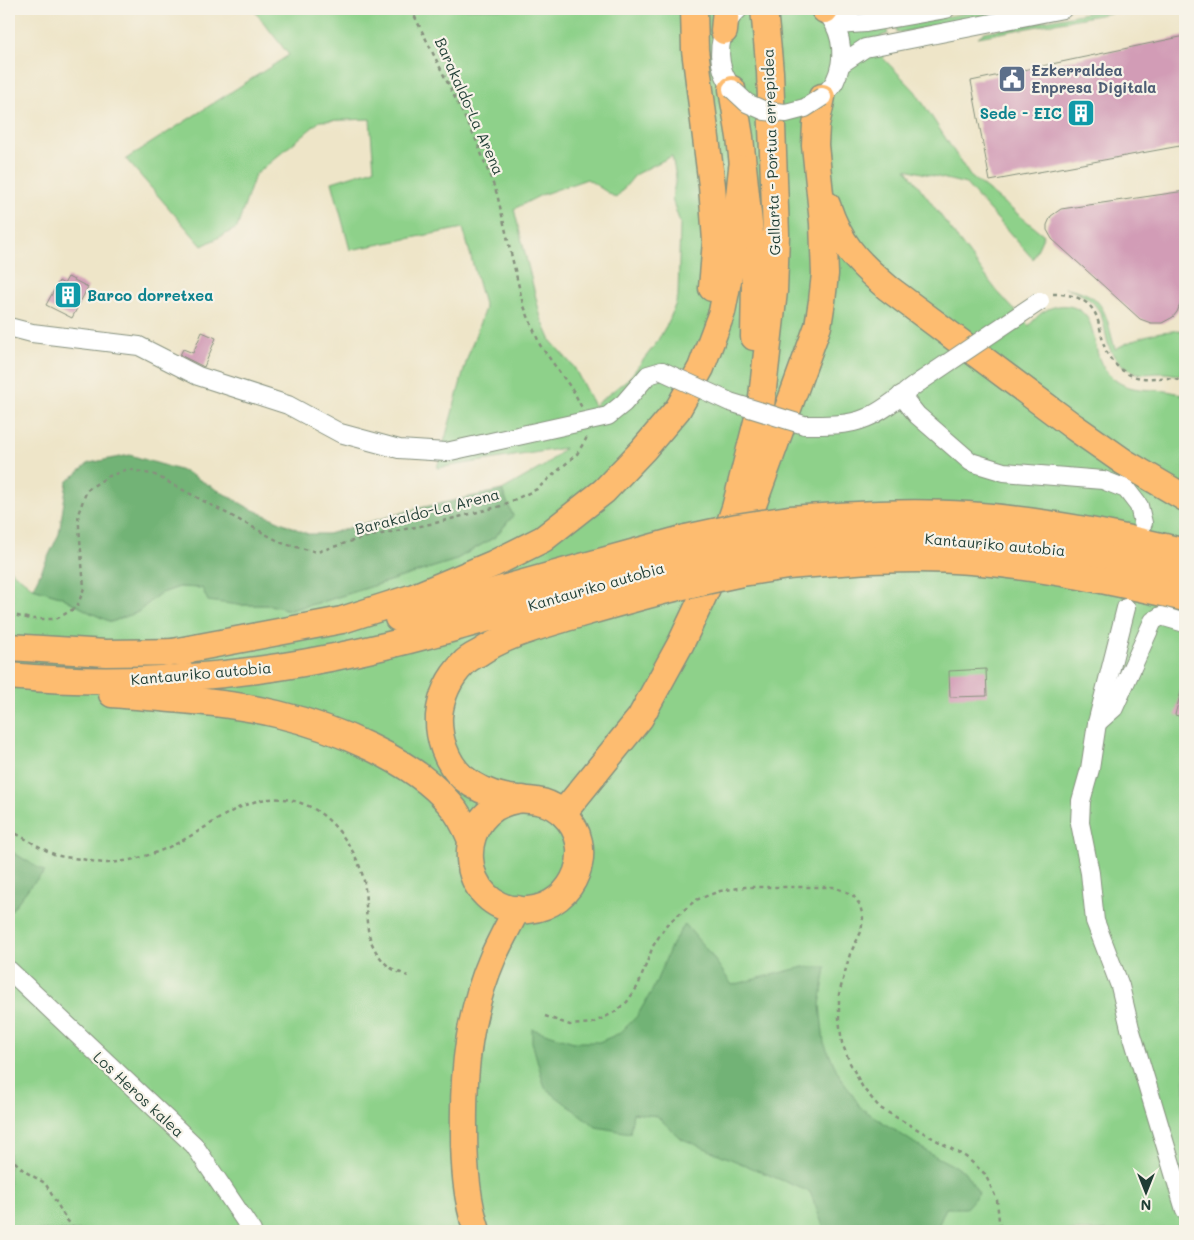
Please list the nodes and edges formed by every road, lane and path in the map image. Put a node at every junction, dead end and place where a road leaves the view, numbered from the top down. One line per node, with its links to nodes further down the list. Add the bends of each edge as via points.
1 (411, 9): 18 (path, Barakaldo-La Arena, via 476,140 497,194 523,304 540,346 574,392)
2 (694, 9): 19 (highway, via 695,50 716,241 712,288 699,344 673,403)
3 (739, 9): 8 (street)
4 (764, 9): 24 (highway, Gallarta - Portua errepidea, via 770,72 776,234 768,354 761,406 734,508)
5 (946, 9): 7 (street, via 866,23)
6 (1063, 9): 9 (street, via 893,41 865,48)
7 (827, 13): 9 (street, via 842,44)
8 (725, 20): 10 (street, via 720,51 723,71)
9 (841, 64): 11 (street, via 834,82)
10 (732, 89): 11 (street, bridge, via 747,103 772,112 786,113 805,108); 13 (highway)
11 (822, 97): 12 (highway, via 816,125)
12 (817, 165): 20 (highway, via 833,223 862,267 1074,427 1124,462); 24 (highway, via 824,274 818,326 754,502 736,541)
13 (742, 168): 19 (highway, via 733,254 722,312 701,368 678,409); 24 (highway, via 755,282 753,368 744,428)
14 (1040, 301): 16 (path, via 1048,295 1061,294 1082,299 1096,314 1106,352 1122,370 1140,379 1167,378); 17 (street, bridge)
15 (9, 328): 18 (street, via 139,346 198,376 288,405 340,434 399,449 446,452)
16 (1185, 383)
17 (901, 395): 18 (street, bridge, via 865,419 837,425 804,425 730,402 662,371 648,376 608,416); 21 (street, via 917,415 971,462 1004,472 1074,476 1103,480 1126,488 1139,506)
18 (588, 420): 28 (path, Barakaldo-La Arena, via 586,439 576,454 537,489 501,506 316,552 284,544 156,475 128,469 87,490 78,514 84,588 77,606 56,619 31,619)
19 (643, 450): 31 (highway, via 604,491 543,539 493,564 414,596 342,620)
20 (1185, 498)
21 (1143, 523)
22 (788, 543): 23 (highway, Kantauriko autobia, via 866,514 912,513 1027,520); 24 (highway, Kantauriko autobia, bridge, via 728,552); 25 (highway, Kantauriko autobia, via 902,536 966,538 1082,552); 26 (highway, via 852,561 970,561 1047,570)
23 (1185, 552)
24 (691, 568): 31 (highway, Kantauriko autobia, via 614,557 349,630 228,650); 32 (highway, Kantauriko autobia, via 309,662 216,674 139,679); 35 (highway, via 578,614 496,641 464,662 450,679 440,703 439,721 440,738 453,765 481,789 504,798); 36 (highway, Gallarta - Portua errepidea, via 681,643 640,718)
25 (1185, 576)
26 (1185, 598)
27 (1126, 608): 34 (street)
28 (9, 614)
29 (1185, 623): 34 (street, via 1161,616 1153,621 1114,708)
30 (9, 647): 31 (highway, Kantauriko autobia)
31 (168, 653)
32 (9, 676)
33 (9, 684): 38 (highway, via 217,704 312,724 359,742 402,764 430,784 451,804)
34 (1097, 724): 46 (street, via 1081,801 1080,823 1095,921 1120,986)
35 (523, 798): 36 (highway, via 544,802); 38 (highway, via 492,809 480,821)
36 (563, 813): 39 (highway, via 579,841 580,862 573,883 549,904 528,910)
37 (9, 830): 41 (path, via 58,855 104,863 144,858 186,838 234,808 256,801 279,798 306,805 328,819 342,834 359,862 364,882 366,922 374,948 389,967)
38 (471, 840): 39 (highway, via 469,861 481,889 497,902)
39 (517, 909): 43 (highway, via 493,957 470,1029 464,1084)
40 (9, 970): 48 (street, Los Heros kalea, via 194,1145)
41 (408, 976)
42 (545, 1016): 52 (path, via 570,1025 593,1024 613,1014 638,986 653,946 668,924 696,900 720,891 745,887 833,887 852,894 860,905 863,918 839,994 842,1043 850,1063 863,1088 880,1108 966,1157 985,1174 997,1200)
43 (464, 1127): 45 (highway); 51 (highway, via 473,1176)
44 (9, 1156): 47 (path, via 24,1171 45,1183 66,1220)
45 (470, 1201): 49 (highway); 50 (highway)
46 (1185, 1210)
47 (77, 1231)
48 (252, 1231)
49 (471, 1231)
50 (478, 1231)
51 (492, 1231)
52 (1000, 1231)

